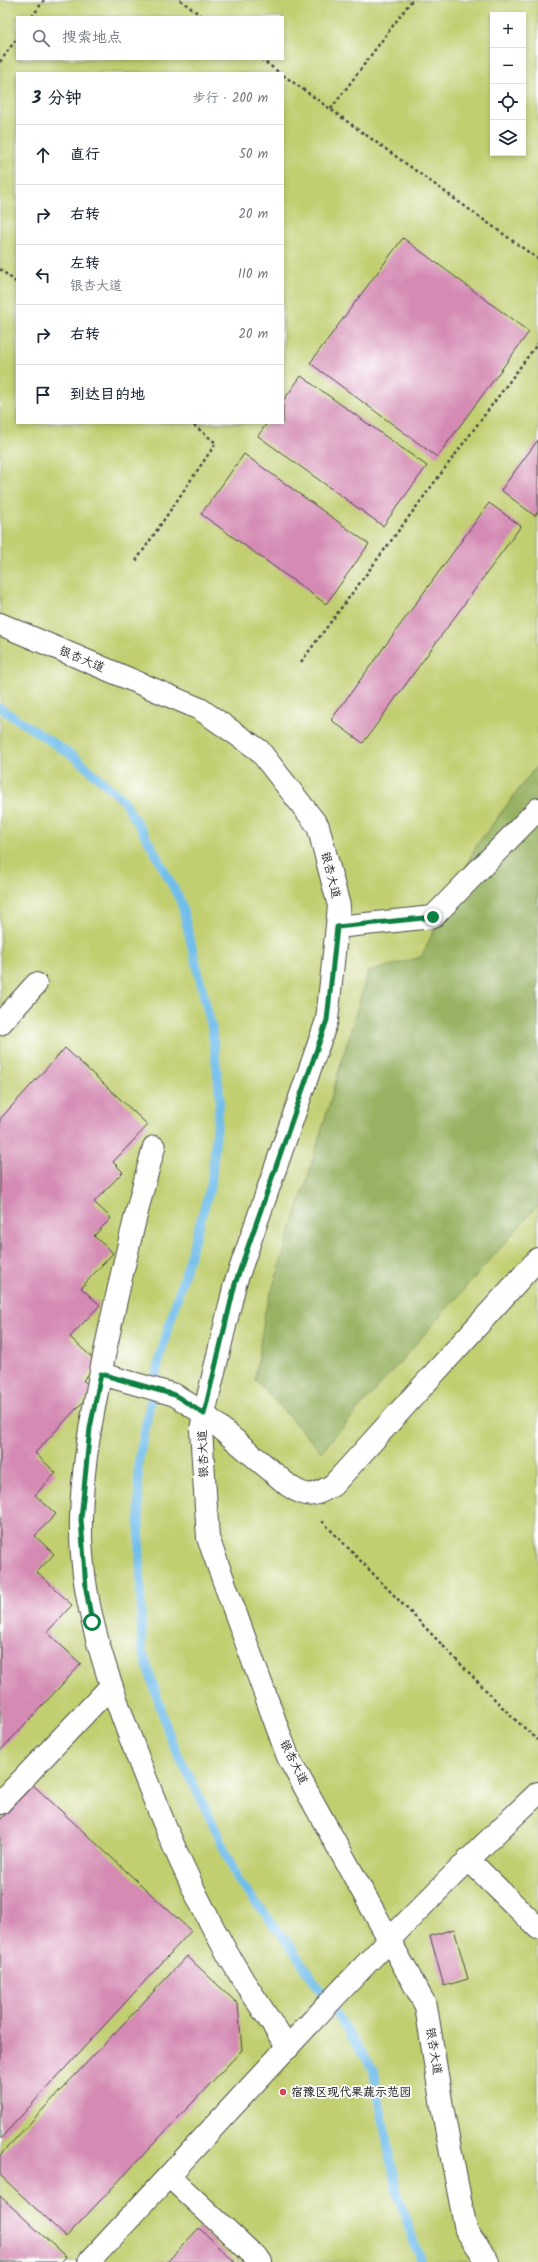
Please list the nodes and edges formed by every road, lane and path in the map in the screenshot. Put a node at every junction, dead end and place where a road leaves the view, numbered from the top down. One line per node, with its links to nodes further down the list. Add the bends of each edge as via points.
1 (44, 0): 4 (path)
2 (180, 0): 5 (path)
3 (412, 0): 11 (path)
4 (33, 16)
5 (202, 16)
6 (16, 39): 8 (path)
7 (262, 60): 9 (path)
8 (0, 62)
9 (279, 72)
10 (284, 76): 11 (path)
11 (331, 109): 12 (path)
12 (538, 259)
13 (0, 269): 14 (path)
14 (16, 282)
15 (538, 343): 19 (path)
16 (192, 424): 17 (path, via 216,443)
17 (136, 561)
18 (0, 624): 21 (street, 银杏大道, via 200,709 259,750 318,826 339,906)
19 (301, 662)
20 (538, 809): 21 (street, via 433,917)
21 (337, 927): 27 (street, 银杏大道, via 327,1020 235,1284)
22 (36, 984): 23 (street)
23 (0, 1024)
24 (154, 1147): 26 (street, via 117,1292)
25 (538, 1259): 28 (street, via 333,1485 315,1495 302,1495)
26 (101, 1374): 27 (street, via 175,1395); 29 (street, via 90,1428 81,1519 86,1589 92,1622)
27 (204, 1414): 28 (street); 35 (street, 银杏大道, via 201,1430 208,1538 288,1757)
28 (289, 1486): 30 (path)
29 (111, 1686): 32 (street); 36 (street, via 154,1801 197,1896 242,1978)
30 (538, 1740)
31 (538, 1793): 33 (street)
32 (0, 1804)
33 (468, 1858): 34 (street); 35 (street)
34 (538, 1928)
35 (384, 1945): 36 (street); 40 (street, 银杏大道, via 426,2006 442,2107 466,2230)
36 (288, 2048): 37 (street)
37 (169, 2176): 38 (street); 39 (street)
38 (89, 2262)
39 (261, 2262)
40 (488, 2262)

